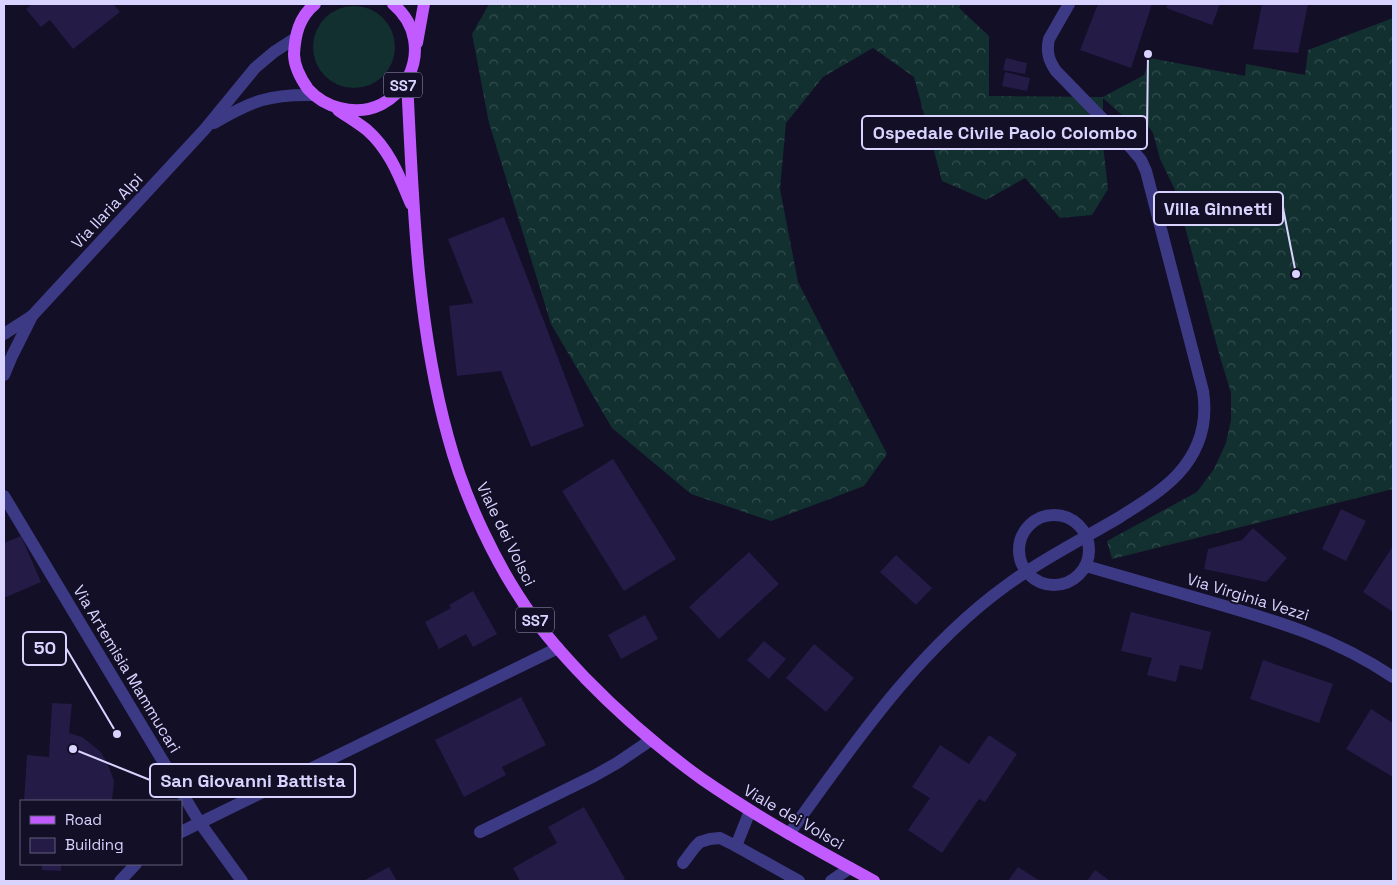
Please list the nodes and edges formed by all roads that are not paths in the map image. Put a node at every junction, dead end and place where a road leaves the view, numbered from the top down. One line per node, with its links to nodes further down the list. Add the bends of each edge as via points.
1 (315, 4): 5 (main road, SS7, via 301,21)
2 (393, 4): 6 (main road, SS7, via 402,12 412,30)
3 (424, 4): 6 (main road)
4 (1069, 4): 16 (street, via 1049,40 1048,56 1056,71 1131,148 1146,171 1201,381 1205,410 1204,427 1198,443 1179,473 1150,498)
5 (294, 39): 8 (main road, SS7, via 294,59 300,78); 10 (street, via 255,68)
6 (416, 51): 7 (main road, SS7)
7 (407, 80): 9 (main road, SS7, via 383,104 366,110); 11 (main road, Viale dei Volsci / SS7)
8 (313, 95): 9 (main road, SS7); 10 (street, via 266,98 243,107)
9 (332, 106): 11 (main road, Viale dei Volsci / SS7, via 367,130 381,145 391,159)
10 (206, 129): 12 (street, Via Ilaria Alpi)
11 (414, 212): 19 (main road, Viale dei Volsci / SS7, via 418,270 438,398 456,463 472,506 504,571 533,618)
12 (32, 316): 13 (street, Via Ilaria Alpi); 14 (street, Via Ilaria Alpi)
13 (4, 334)
14 (4, 375)
15 (4, 496): 23 (street, Via Artemisia Mammucari)
16 (1087, 537): 17 (street, via 1089,556); 18 (street); 18 (street, via 1071,519 1060,515 1047,515 1036,520 1020,538 1018,550)
17 (1086, 566): 18 (street, via 1069,582 1057,585 1046,585); 20 (street, Via Virginia Vezzi, via 1297,628 1346,649)
18 (1026, 572): 26 (street, via 981,605 913,672 851,748)
19 (558, 648): 21 (main road, Viale dei Volsci / SS7, via 609,702); 23 (street)
20 (1393, 677)
21 (651, 740): 22 (main road, Viale dei Volsci / SS7); 25 (street, via 594,776)
22 (750, 811): 26 (main road, Viale dei Volsci / SS7); 27 (street)
23 (200, 823): 24 (street); 32 (street, Via Artemisia Mammucari)
24 (182, 832)
25 (480, 832)
26 (789, 834): 30 (main road, Viale dei Volsci / SS7)
27 (736, 846): 28 (street, via 720,838 700,842); 33 (street)
28 (683, 863)
29 (135, 865): 31 (street)
30 (850, 868): 34 (street); 35 (main road, Viale dei Volsci / SS7)
31 (120, 881)
32 (242, 881)
33 (800, 881)
34 (831, 881)
35 (874, 881)

